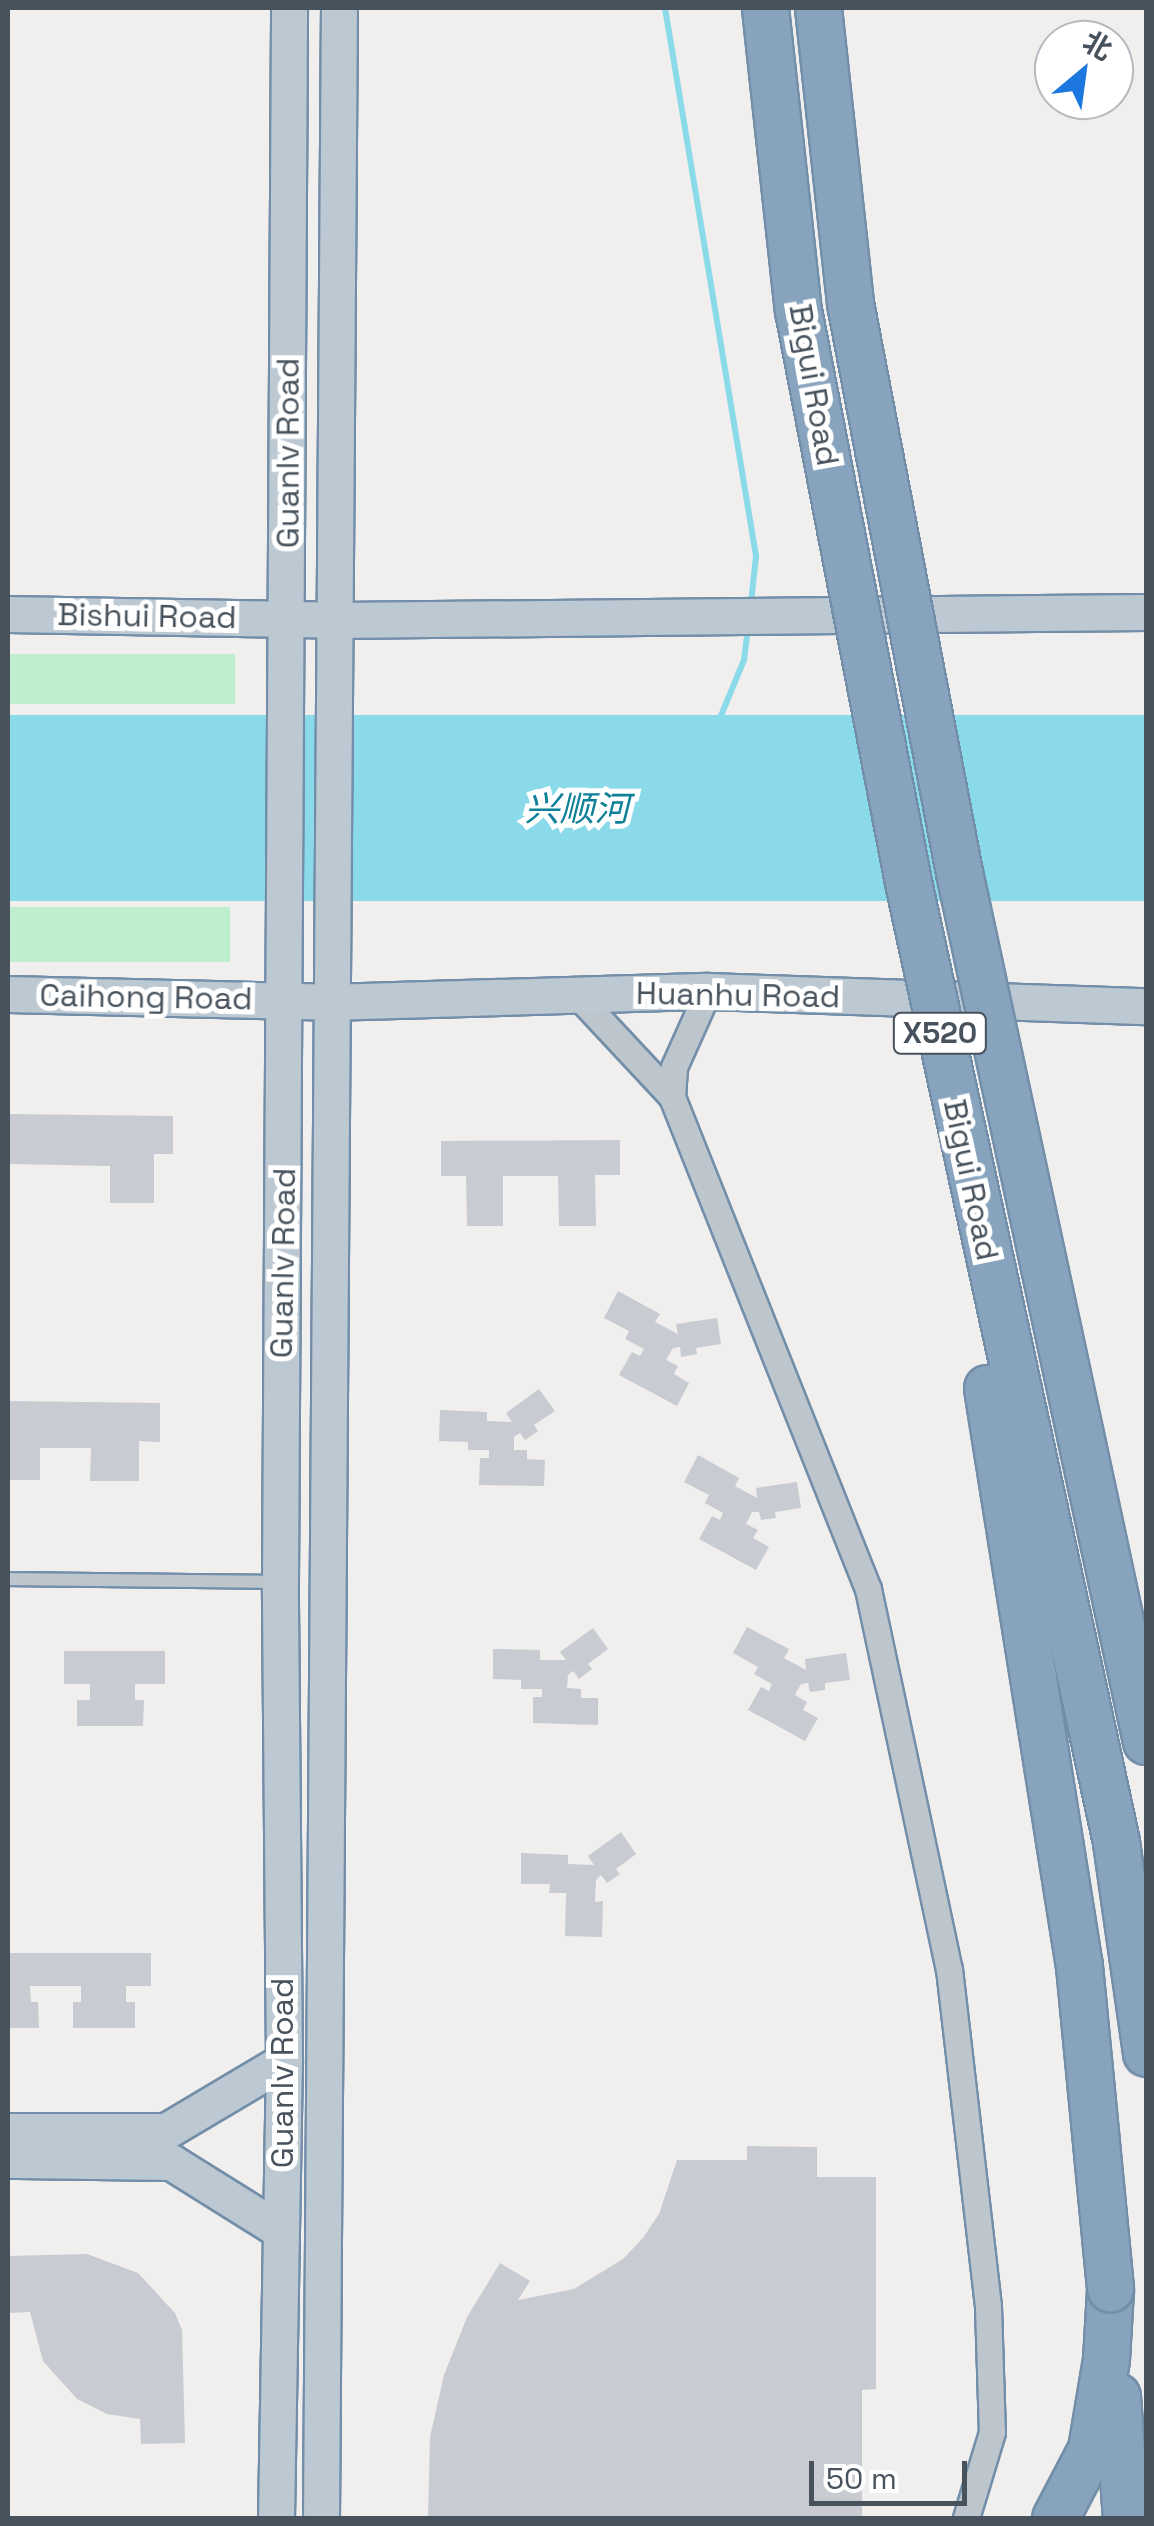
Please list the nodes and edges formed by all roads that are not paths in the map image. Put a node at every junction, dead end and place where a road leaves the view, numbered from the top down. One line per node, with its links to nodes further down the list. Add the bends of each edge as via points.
1 (289, 8): 7 (main road, Guanlv Road)
2 (339, 8): 8 (main road, Guanlv Road)
3 (765, 8): 9 (highway, Bigui Road / X520, bridge, via 798,310)
4 (818, 8): 17 (highway, Bigui Road / X520, bridge, via 850,302 959,872)
5 (1146, 612): 8 (main road)
6 (8, 614): 7 (main road, Bishui Road)
7 (288, 618): 8 (main road, Bishui Road); 13 (main road, Guanlv Road)
8 (337, 620): 14 (main road, Guanlv Road)
9 (899, 833): 22 (highway, Bigui Road / X520, bridge, via 1116,1842); 27 (highway, bridge, via 1078,1966)
10 (708, 991): 12 (main road, Huanhu Road); 15 (main road, Huanhu Road); 16 (street, via 674,1067)
11 (8, 994): 13 (main road, Caihong Road)
12 (577, 995): 14 (main road, Huanhu Road); 16 (street)
13 (284, 1000): 14 (main road, Caihong Road); 19 (main road, Guanlv Road)
14 (329, 1002): 29 (main road, Guanlv Road)
15 (1146, 1006)
16 (672, 1097): 30 (street, via 868,1590 896,1711 949,1969 988,2307 992,2432)
17 (1099, 1527): 20 (highway, bridge); 21 (highway, Bigui Road / X520, bridge)
18 (8, 1579): 19 (lane)
19 (280, 1582): 23 (main road, Guanlv Road)
20 (1146, 1718)
21 (1146, 1741)
22 (1146, 2053)
23 (284, 2062): 24 (main road, via 166,2131); 26 (main road, Guanlv Road)
24 (8, 2131)
25 (8, 2160): 26 (main road, via 170,2162)
26 (280, 2230): 28 (main road, Guanlv Road)
27 (1110, 2289): 31 (highway, via 1091,2449); 32 (highway)
28 (276, 2518)
29 (321, 2518)
30 (966, 2518)
31 (1054, 2518)
32 (1126, 2518)

